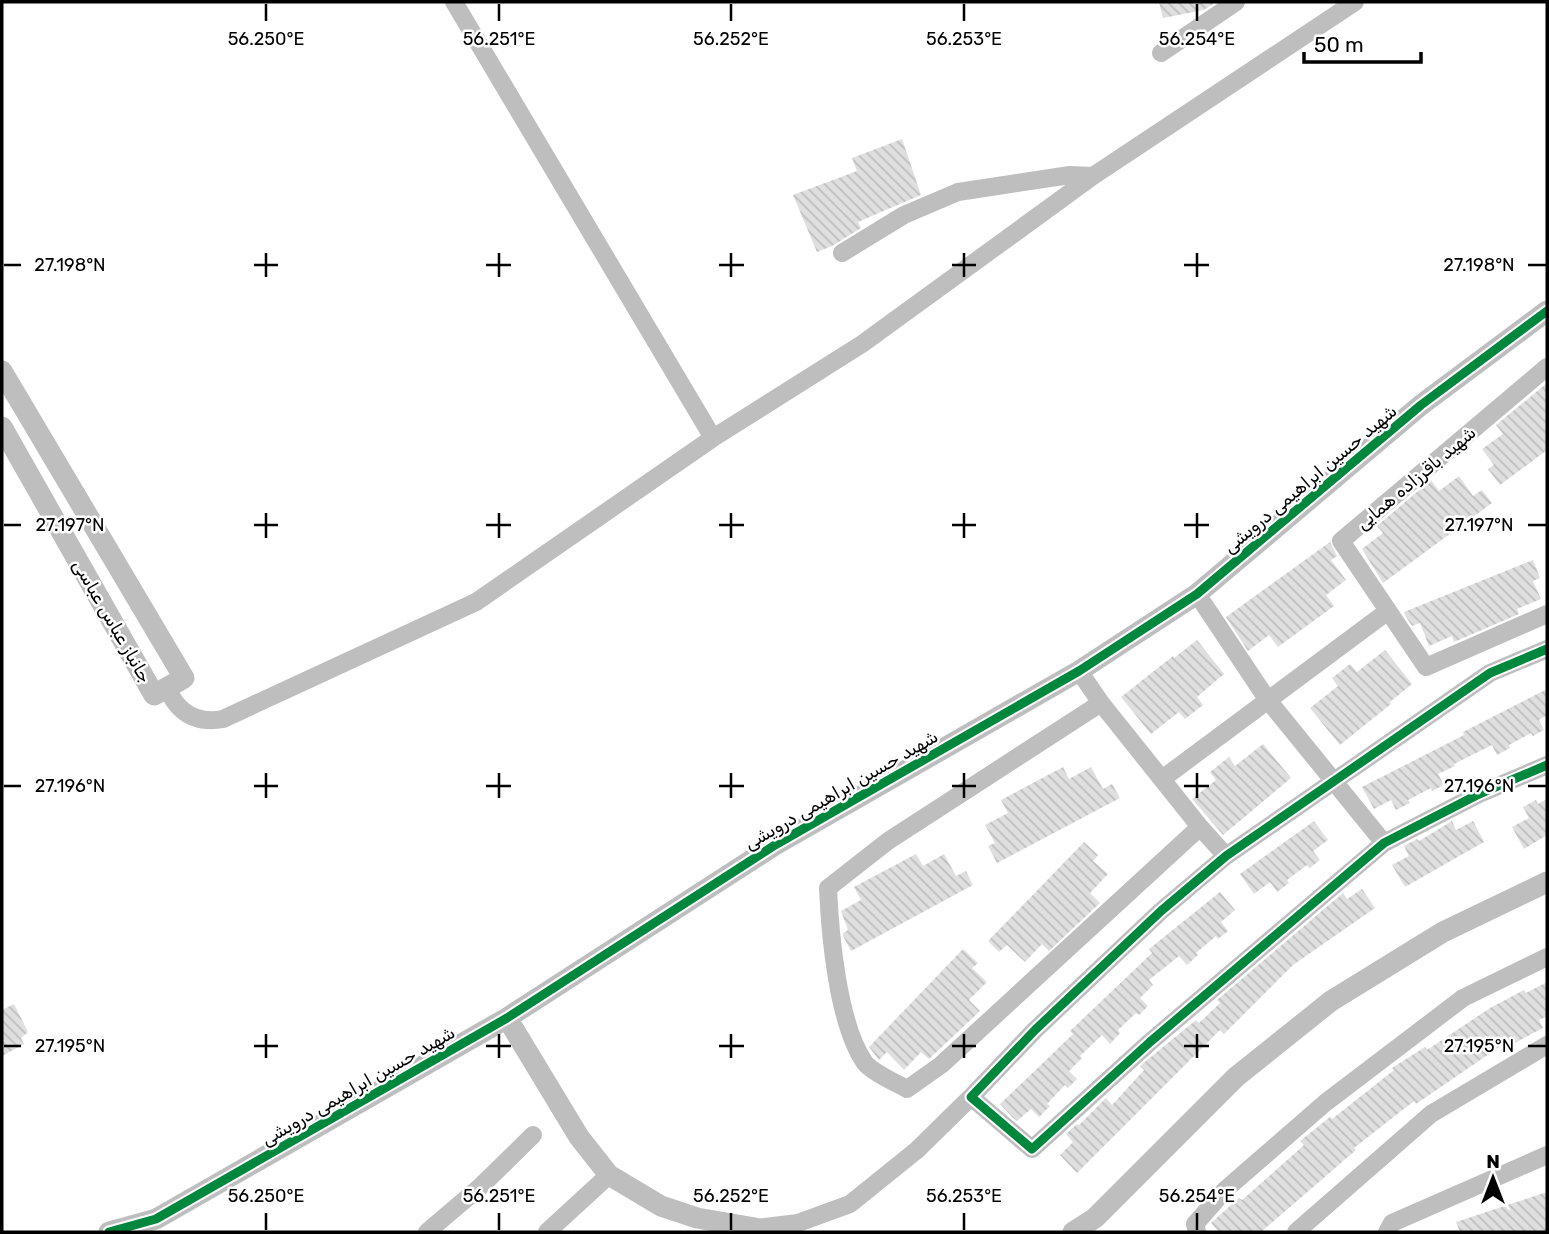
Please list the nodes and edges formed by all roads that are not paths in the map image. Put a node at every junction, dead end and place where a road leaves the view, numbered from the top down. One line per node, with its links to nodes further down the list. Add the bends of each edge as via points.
1 (454, 2): 11 (street)
2 (1236, 2): 4 (street)
3 (1355, 2): 5 (street)
4 (1161, 53)
5 (1093, 176): 6 (street, via 1070,175 958,192 904,215); 11 (street, via 862,344)
6 (842, 253)
7 (1547, 311): 14 (street, شهید حسین ابراهیمی درویشی, via 1421,405)
8 (1547, 366): 15 (street, شهید باقرزاده همایی, via 1342,541)
9 (2, 371): 12 (street, جانباز عباس عباسی)
10 (2, 427): 13 (street, جانباز عباس عباسی)
11 (713, 438): 19 (street, via 476,602 254,706 208,722 192,717 173,702)
12 (88, 516): 13 (street); 19 (street, جانباز عباس عباسی, via 184,678)
13 (62, 532): 19 (street, جانباز عباس عباسی, via 154,695)
14 (1197, 594): 18 (street, شهید حسین ابراهیمی درویشی); 20 (street)
15 (1388, 611): 16 (street, شهید باقرزاده همایی, via 1426,667); 20 (street)
16 (1547, 614)
17 (1547, 649): 24 (street, via 1490,673)
18 (1079, 671): 21 (street); 30 (street, شهید حسین ابراهیمی درویشی, via 775,845)
19 (167, 687)
20 (1267, 699): 23 (street); 24 (street)
21 (1101, 703): 23 (street); 25 (street, via 888,841 828,888 836,971 849,1027 866,1065 906,1089 942,1065)
22 (1547, 765): 26 (street)
23 (1162, 779): 25 (street)
24 (1332, 782): 26 (street); 27 (street)
25 (1199, 827): 27 (street)
26 (1384, 843): 32 (street, via 1032,1149)
27 (1226, 856): 32 (street, via 1035,1030)
28 (1547, 882): 40 (street, via 1443,932 1331,1001 1236,1077 1095,1218)
29 (1547, 957): 41 (street, via 1463,998 1325,1102 1225,1189 1195,1224)
30 (507, 1018): 35 (street, via 579,1138); 37 (street, شهید حسین ابراهیمی درویشی, via 156,1219)
31 (1547, 1045): 42 (street, via 1431,1114)
32 (971, 1097): 36 (street, via 917,1150 850,1204 798,1223)
33 (533, 1135): 38 (street)
34 (1547, 1155): 43 (street, via 1392,1223)
35 (609, 1175): 36 (street, via 661,1206); 39 (street)
36 (757, 1230)
37 (109, 1232)
38 (427, 1232)
39 (547, 1232)
40 (1073, 1232)
41 (1198, 1232)
42 (1296, 1232)
43 (1387, 1232)

